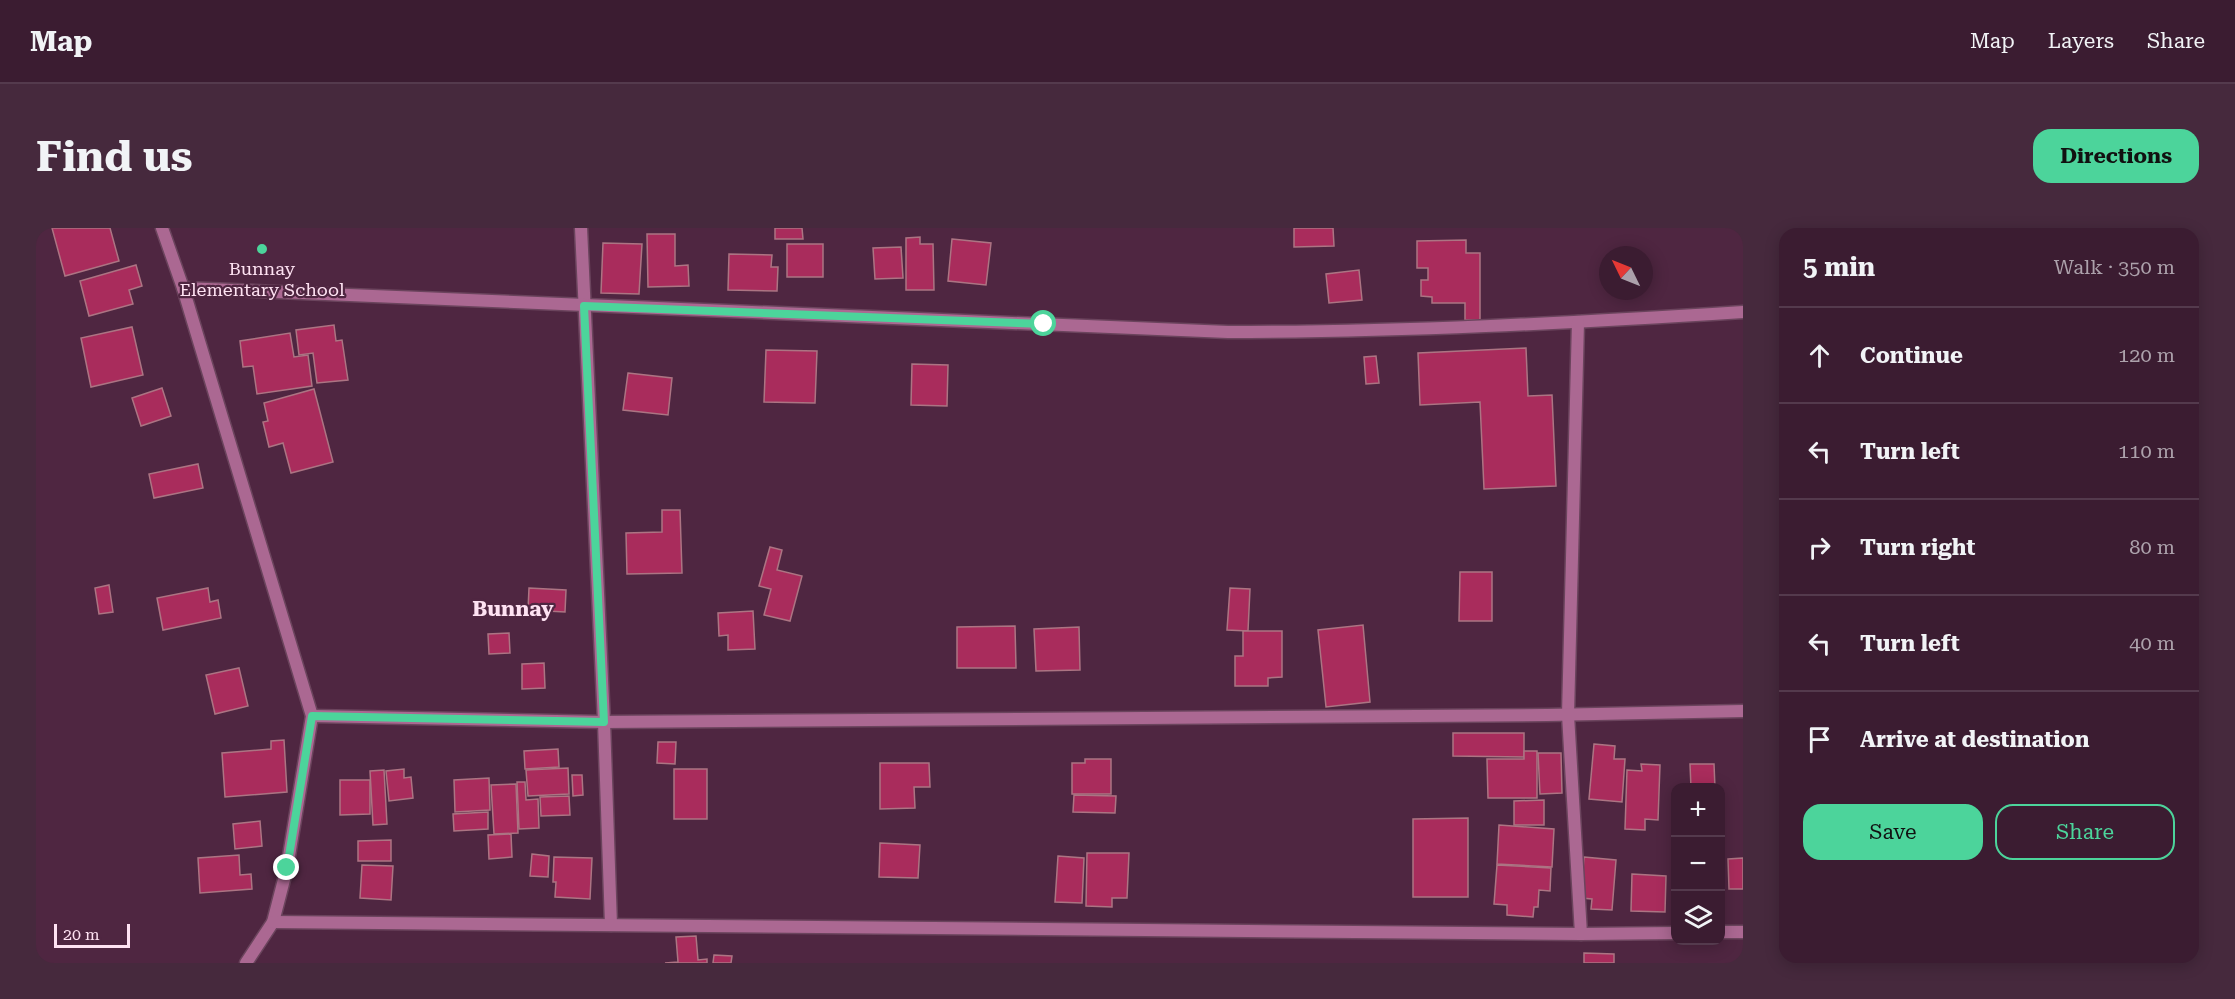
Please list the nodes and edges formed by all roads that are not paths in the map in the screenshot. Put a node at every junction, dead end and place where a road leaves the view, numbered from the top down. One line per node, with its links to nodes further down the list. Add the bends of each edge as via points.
1 (162, 228): 3 (street)
2 (581, 228): 4 (street)
3 (183, 288): 4 (street); 9 (street)
4 (584, 306): 6 (street, via 1228,332 1351,332); 10 (street)
5 (1743, 312): 6 (street)
6 (1578, 322): 8 (street)
7 (1743, 711): 8 (street)
8 (1568, 715): 10 (street); 16 (street)
9 (312, 716): 10 (street); 11 (street, via 287,868)
10 (604, 722): 12 (street)
11 (273, 922): 12 (street); 17 (street)
12 (611, 925): 16 (street)
13 (1725, 932): 14 (street)
14 (1743, 932)
15 (1671, 933): 16 (street)
16 (1581, 934)
17 (246, 963)

